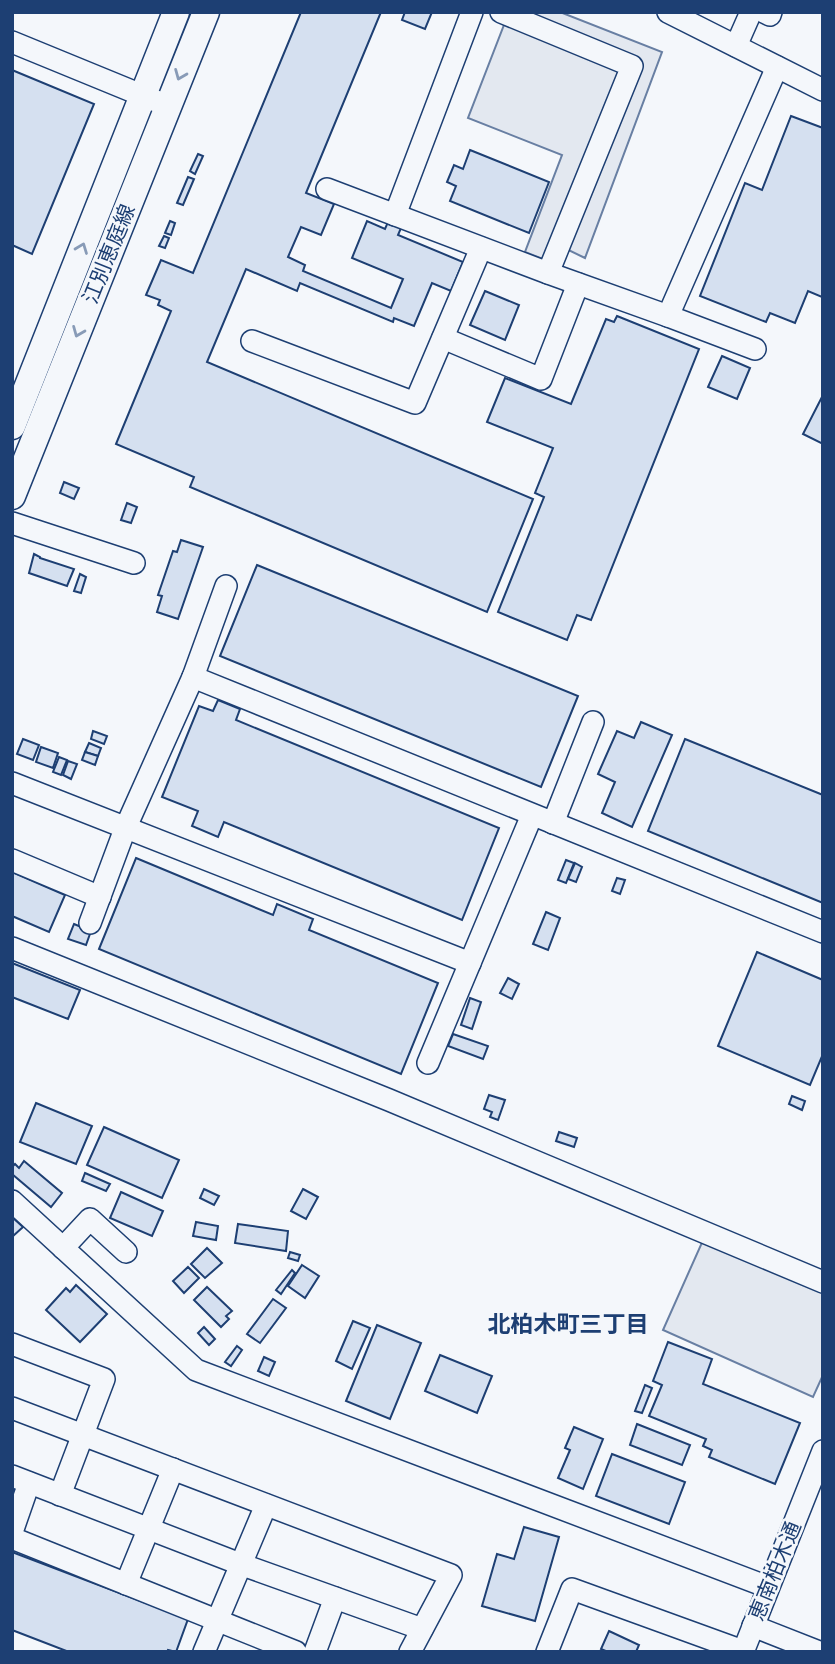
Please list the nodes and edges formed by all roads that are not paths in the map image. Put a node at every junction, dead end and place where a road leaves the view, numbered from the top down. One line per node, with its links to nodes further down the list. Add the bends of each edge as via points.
1 (176, 12): 13 (main road, 江別恵庭線)
2 (206, 12): 14 (main road, 江別恵庭線, one-way to 14)
3 (472, 12): 16 (street)
4 (501, 12): 18 (street, via 632,66)
5 (668, 12): 10 (street)
6 (751, 12): 10 (street)
7 (764, 12): 8 (street)
8 (771, 12)
9 (12, 42): 13 (street)
10 (736, 46): 11 (street)
11 (777, 67): 12 (street); 20 (street)
12 (823, 90)
13 (142, 94): 14 (street); 24 (main road, 江別恵庭線, one-way to 13)
14 (168, 106): 25 (main road, 江別恵庭線, one-way to 25)
15 (327, 190): 16 (street)
16 (395, 215): 17 (street)
17 (481, 248): 18 (street); 21 (street)
18 (548, 273): 19 (street)
19 (578, 284): 20 (street); 21 (street, via 541,379)
20 (668, 316): 23 (street)
21 (443, 338): 22 (street, via 415,403)
22 (252, 341)
23 (755, 349)
24 (12, 426)
25 (12, 496)
26 (12, 523): 27 (street)
27 (134, 563)
28 (226, 586): 29 (street)
29 (192, 677): 32 (street); 34 (street)
30 (593, 722): 33 (street)
31 (12, 783): 34 (street)
32 (532, 815): 33 (street); 40 (street)
33 (553, 823): 38 (street)
34 (125, 829): 36 (street); 40 (street)
35 (12, 860): 36 (street)
36 (100, 897): 37 (street)
37 (90, 923)
38 (823, 932)
39 (12, 948): 45 (street)
40 (470, 963): 41 (street)
41 (428, 1063)
42 (12, 1201): 43 (street)
43 (63, 1248): 44 (street, via 90,1219); 60 (street, via 196,1370)
44 (126, 1252)
45 (823, 1282)
46 (12, 1344): 48 (street, via 104,1379)
47 (12, 1409): 48 (street)
48 (83, 1435): 50 (street); 53 (street)
49 (823, 1451): 52 (street, 恵南柏木通)
50 (173, 1469): 54 (street); 55 (street)
51 (21, 1479): 53 (street); 56 (street)
52 (816, 1485): 60 (street, 恵南柏木通)
53 (61, 1494): 55 (street)
54 (266, 1505): 58 (street); 64 (street, via 451,1575)
55 (149, 1528): 58 (street); 59 (street)
56 (12, 1532)
57 (12, 1538): 59 (street)
58 (240, 1564): 61 (street); 62 (street)
59 (127, 1584): 62 (street)
60 (768, 1587): 63 (street, 恵南柏木通)
61 (335, 1598): 64 (street); 69 (street)
62 (217, 1620): 67 (street); 68 (street)
63 (753, 1626): 65 (street); 66 (street, 恵南柏木通)
64 (422, 1629): 70 (street)
65 (794, 1647): 72 (street)
66 (743, 1651): 71 (street, via 572,1589)
67 (204, 1652)
68 (296, 1652)
69 (315, 1652)
70 (410, 1652)
71 (547, 1652)
72 (819, 1652)

